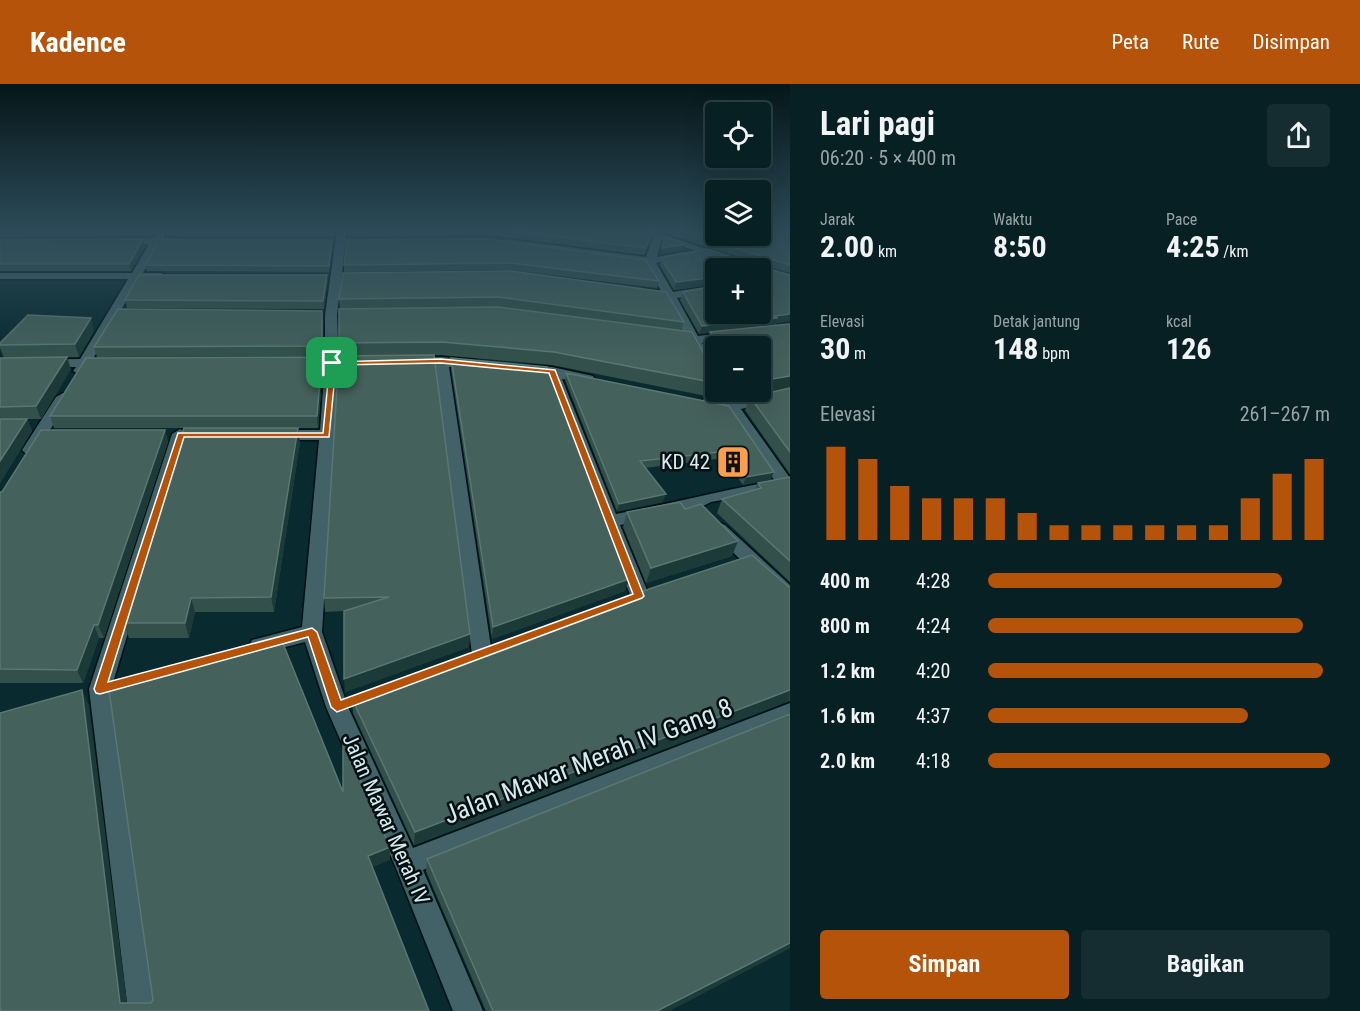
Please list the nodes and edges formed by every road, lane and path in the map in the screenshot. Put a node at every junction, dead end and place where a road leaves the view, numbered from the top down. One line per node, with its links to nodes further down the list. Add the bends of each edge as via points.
1 (138, 273): 6 (street)
2 (336, 273): 34 (street, Jalan Mawar Merah IV)
3 (657, 273): 11 (street)
4 (0, 276): 5 (street)
5 (14, 276): 6 (street); 10 (street)
6 (136, 276): 7 (street); 18 (street, via 121,313)
7 (172, 276)
8 (705, 290): 11 (street)
9 (635, 291): 11 (street)
10 (0, 292)
11 (671, 296): 14 (street)
12 (747, 335): 14 (street)
13 (658, 336): 14 (street)
14 (694, 340): 15 (street)
15 (705, 360)
16 (441, 361): 17 (street); 21 (street); 48 (street)
17 (398, 362)
18 (85, 363): 19 (street); 20 (street); 30 (street)
19 (120, 363)
20 (0, 364)
21 (493, 366)
22 (517, 368): 23 (street)
23 (552, 372): 24 (street); 38 (street)
24 (597, 380)
25 (790, 394): 28 (street)
26 (697, 400): 28 (street)
27 (727, 402): 28 (street)
28 (730, 407): 36 (street)
29 (22, 425): 30 (street)
30 (42, 430): 31 (street); 35 (street)
31 (63, 435)
32 (180, 435): 54 (street, via 100,689)
33 (259, 435): 34 (street)
34 (327, 435): 45 (street, Jalan Mawar Merah IV)
35 (22, 463)
36 (788, 483): 37 (street, via 706,498)
37 (695, 505): 38 (street); 39 (street)
38 (610, 521): 42 (street)
39 (749, 560): 40 (street); 43 (street)
40 (727, 567)
41 (661, 588): 42 (street)
42 (639, 596): 44 (street)
43 (790, 596)
44 (616, 604)
45 (312, 632): 47 (street); 51 (street, Jalan Mawar Merah IV)
46 (504, 646): 48 (street)
47 (234, 653)
48 (482, 654): 49 (street)
49 (459, 662)
50 (359, 699): 51 (street)
51 (337, 707): 53 (street, Jalan Mawar Merah IV)
52 (790, 712): 53 (street, Jalan Mawar Merah IV Gang 8)
53 (407, 863): 55 (street, Jalan Mawar Merah IV)
54 (143, 1011)
55 (468, 1011)

